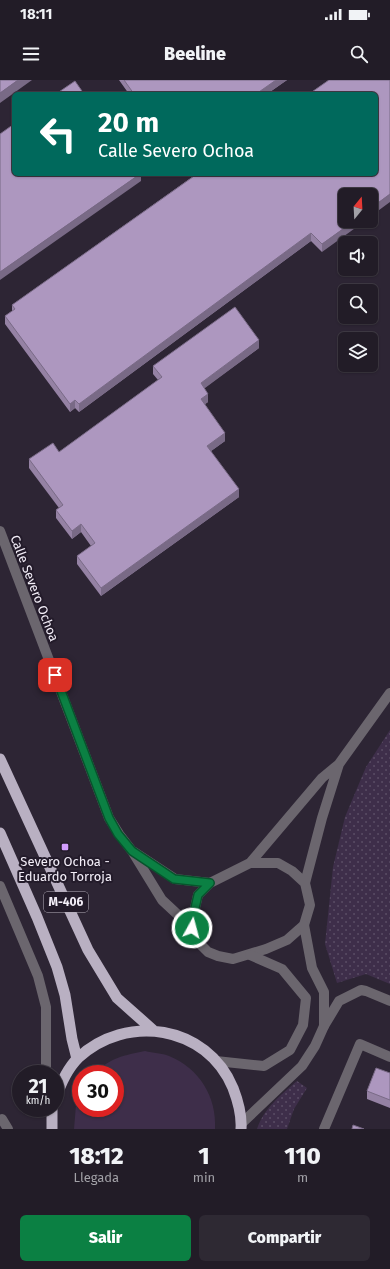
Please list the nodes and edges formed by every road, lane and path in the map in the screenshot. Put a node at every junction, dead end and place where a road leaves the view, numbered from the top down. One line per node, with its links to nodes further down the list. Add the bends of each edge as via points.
1 (0, 531): 6 (street, Calle Severo Ochoa, via 109,818)
2 (390, 693): 4 (street)
3 (0, 759): 17 (highway, M-406, via 88,950 117,998)
4 (339, 764): 7 (street, via 322,778); 9 (street)
5 (0, 833): 19 (highway, M-406, via 57,967)
6 (132, 851): 8 (street, Calle Severo Ochoa, via 174,879); 13 (street, Calle Severo Ochoa, via 162,900)
7 (250, 863): 8 (street); 9 (street, via 278,863)
8 (210, 883): 13 (street, via 198,895)
9 (305, 883): 12 (street, via 310,905)
10 (0, 886): 11 (street)
11 (4, 902): 21 (street, via 38,976 46,1007)
12 (304, 925): 14 (street, via 287,940); 16 (street, via 312,968 324,992)
13 (192, 928): 14 (street, via 197,941 208,952 233,959)
14 (250, 955): 20 (street, via 282,969 306,998 303,1025 290,1050 264,1066)
15 (390, 1001): 16 (street, via 361,990 339,1001)
16 (324, 1026): 24 (street, via 302,1066)
17 (153, 1030): 19 (highway, M-406, via 125,1032 99,1042); 20 (highway, M-406, via 176,1035 198,1046)
18 (390, 1057): 26 (street, via 360,1044)
19 (78, 1059): 22 (highway, M-406)
20 (216, 1061): 24 (highway, M-406, via 230,1080 238,1101)
21 (46, 1065)
22 (64, 1078)
23 (52, 1117): 25 (highway)
24 (241, 1126)
25 (52, 1129)
26 (324, 1129)

